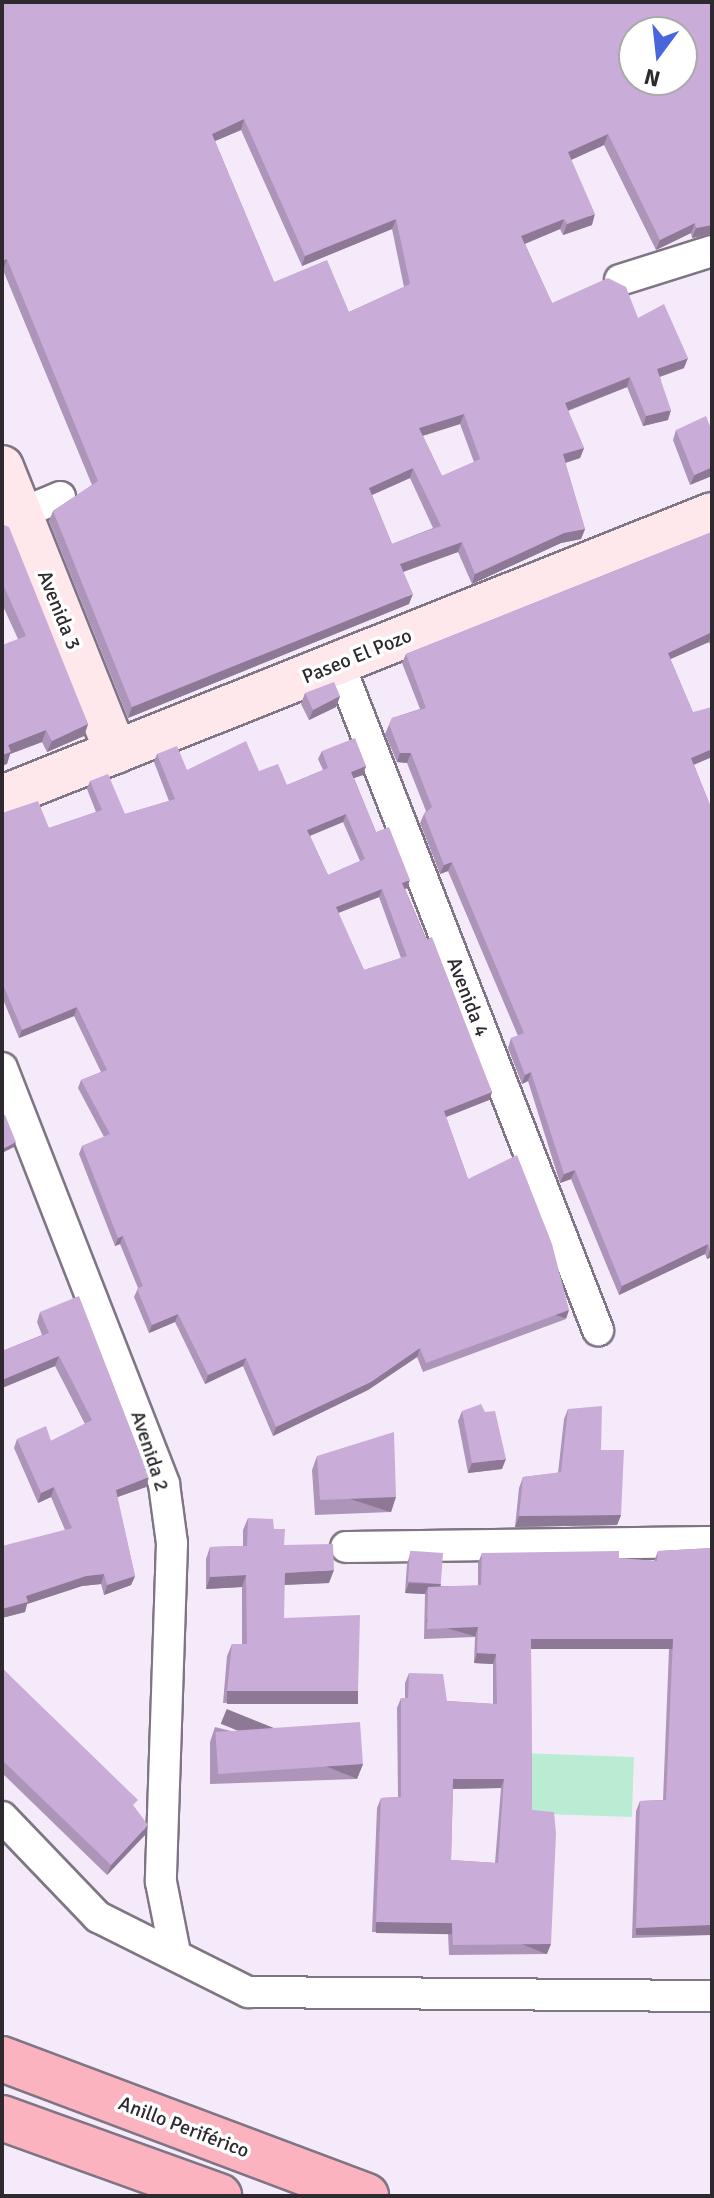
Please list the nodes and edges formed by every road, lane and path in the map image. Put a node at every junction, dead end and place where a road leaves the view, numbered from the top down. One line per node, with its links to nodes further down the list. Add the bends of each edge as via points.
1 (712, 251): 2 (street)
2 (620, 280)
3 (2, 467): 6 (street, Avenida 3)
4 (60, 497): 6 (street)
5 (712, 514): 7 (street, Paseo El Pozo)
6 (11, 518): 8 (street, Avenida 3)
7 (339, 664): 8 (street, Paseo El Pozo); 11 (street, Avenida 4)
8 (116, 752): 9 (street, Paseo El Pozo)
9 (2, 797)
10 (2, 1068): 15 (street, Avenida 2, via 164,1484 172,1543 161,1882)
11 (598, 1330)
12 (712, 1542): 13 (street)
13 (346, 1547)
14 (2, 1817): 15 (street, via 98,1917)
15 (175, 1953): 16 (street, via 248,1992)
16 (712, 1996)
17 (2, 2059): 20 (highway, Anillo Periférico)
18 (2, 2118): 19 (highway)
19 (219, 2196)
20 (366, 2196)

